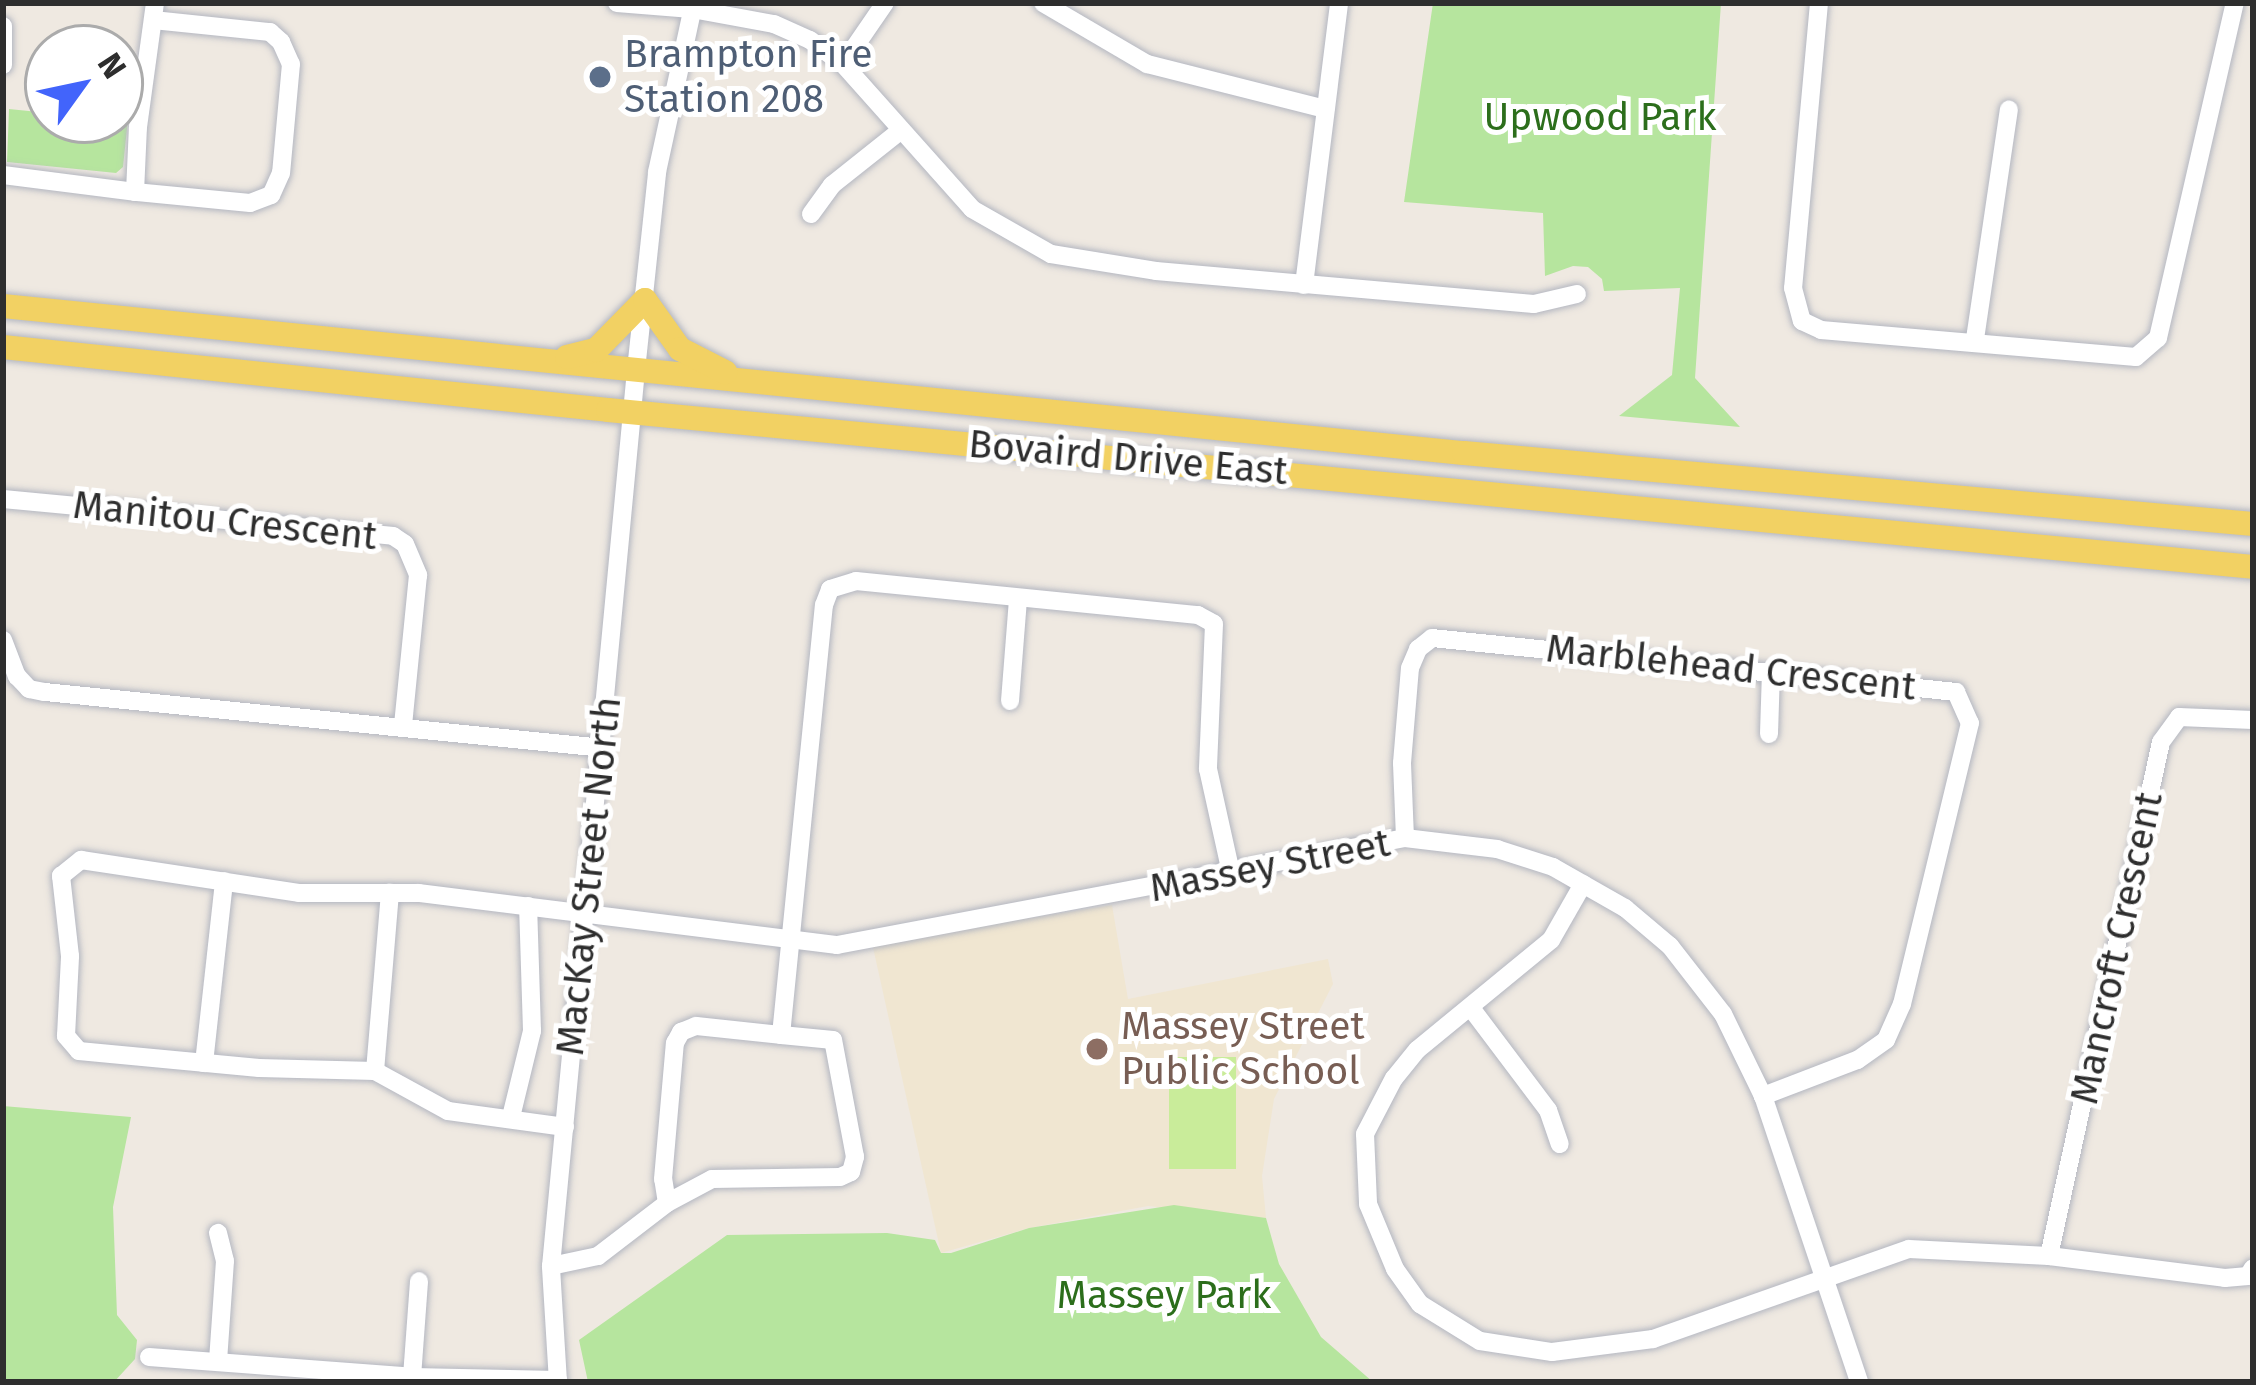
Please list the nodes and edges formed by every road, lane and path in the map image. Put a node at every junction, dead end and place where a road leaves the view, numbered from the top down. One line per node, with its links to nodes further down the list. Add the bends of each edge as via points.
1 (617, 3): 7 (street)
2 (885, 3): 10 (street)
3 (1043, 3): 12 (street, via 1147,64)
4 (1339, 3): 12 (street)
5 (1820, 3): 22 (street, via 1793,287 1802,321 1822,330)
6 (2235, 3): 22 (street, via 2158,338 2136,357)
7 (693, 6): 10 (street, via 774,24); 20 (street, MacKay Street North, via 657,172)
8 (154, 11): 16 (street); 16 (street, via 270,32 281,42 291,64 281,173 271,195 250,203)
9 (3, 26): 11 (street)
10 (843, 64): 14 (street)
11 (3, 65)
12 (1325, 109): 18 (street)
13 (2009, 110): 22 (street)
14 (901, 131): 17 (street, via 832,184); 18 (street, via 972,209 1051,254)
15 (3, 176): 16 (street)
16 (135, 192)
17 (811, 214)
18 (1304, 285): 19 (street, via 1534,304)
19 (1577, 294)
20 (645, 300): 24 (main road, via 596,350); 25 (street, MacKay Street North); 26 (main road, via 680,350)
21 (3, 306): 24 (main road, Bovaird Drive East)
22 (1975, 340)
23 (3, 347): 27 (main road, Bovaird Drive East)
24 (543, 363): 25 (main road, Bovaird Drive East)
25 (636, 370): 26 (main road, Bovaird Drive East); 27 (street, MacKay Street North)
26 (749, 382): 29 (main road, Bovaird Drive East)
27 (632, 412): 30 (main road, Bovaird Drive East); 38 (street, MacKay Street North)
28 (3, 499): 36 (street, Manitou Crescent, via 393,536 418,575)
29 (2253, 524)
30 (2253, 567)
31 (1018, 599): 34 (street); 40 (street, via 1198,615 1214,624 1208,769); 46 (street, via 856,581 830,589)
32 (3, 640): 36 (street, via 29,688)
33 (1772, 672): 37 (street); 39 (street, Marblehead Crescent, via 1432,638 1410,668); 51 (street, Marblehead Crescent, via 1956,692 1970,723 1902,1004 1886,1040 1857,1060)
34 (1010, 701)
35 (2253, 720): 57 (street, Mancroft Crescent, via 2179,717 2161,742)
36 (403, 725): 38 (street)
37 (1769, 734)
38 (603, 748): 45 (street, MacKay Street North)
39 (1405, 838): 40 (street, Massey Street); 42 (street, Massey Street, via 1496,849)
40 (1231, 873): 46 (street, Massey Street, via 872,943)
41 (224, 881): 43 (street, Massey Street, via 299,893); 49 (street); 49 (street, Massey Street, via 81,860 65,869 58,887 70,956 71,1045)
42 (1583, 884): 47 (street, via 1551,940); 51 (street, Massey Street, via 1670,946 1723,1014)
43 (390, 893): 44 (street, Massey Street); 50 (street)
44 (528, 906): 45 (street, Massey Street); 52 (street, via 532,1031)
45 (586, 916): 46 (street, Massey Street); 53 (street, MacKay Street North)
46 (789, 940): 48 (street)
47 (1471, 1007): 54 (street, via 1548,1110); 60 (street, via 1394,1078 1365,1134 1376,1233 1420,1304 1480,1342 1603,1349 1653,1340)
48 (782, 1035): 55 (street, via 696,1026 681,1032 663,1179); 55 (street, via 833,1040 855,1157 850,1172 712,1179)
49 (204, 1063): 50 (street)
50 (375, 1070): 52 (street, via 448,1111)
51 (1763, 1096): 60 (street, Massey Street)
52 (511, 1117): 53 (street)
53 (565, 1127): 58 (street, MacKay Street North)
54 (1560, 1144)
55 (668, 1203): 58 (street, via 598,1256)
56 (218, 1233): 63 (street, via 225,1262)
57 (2049, 1256): 59 (street, via 2224,1278); 60 (street, via 1909,1250)
58 (551, 1266): 65 (street, MacKay Street North)
59 (2253, 1268)
60 (1824, 1275): 66 (street, Massey Street)
61 (419, 1281): 64 (street)
62 (149, 1357): 63 (street)
63 (218, 1361): 64 (street)
64 (412, 1377): 65 (street)
65 (558, 1381)
66 (1859, 1382)

